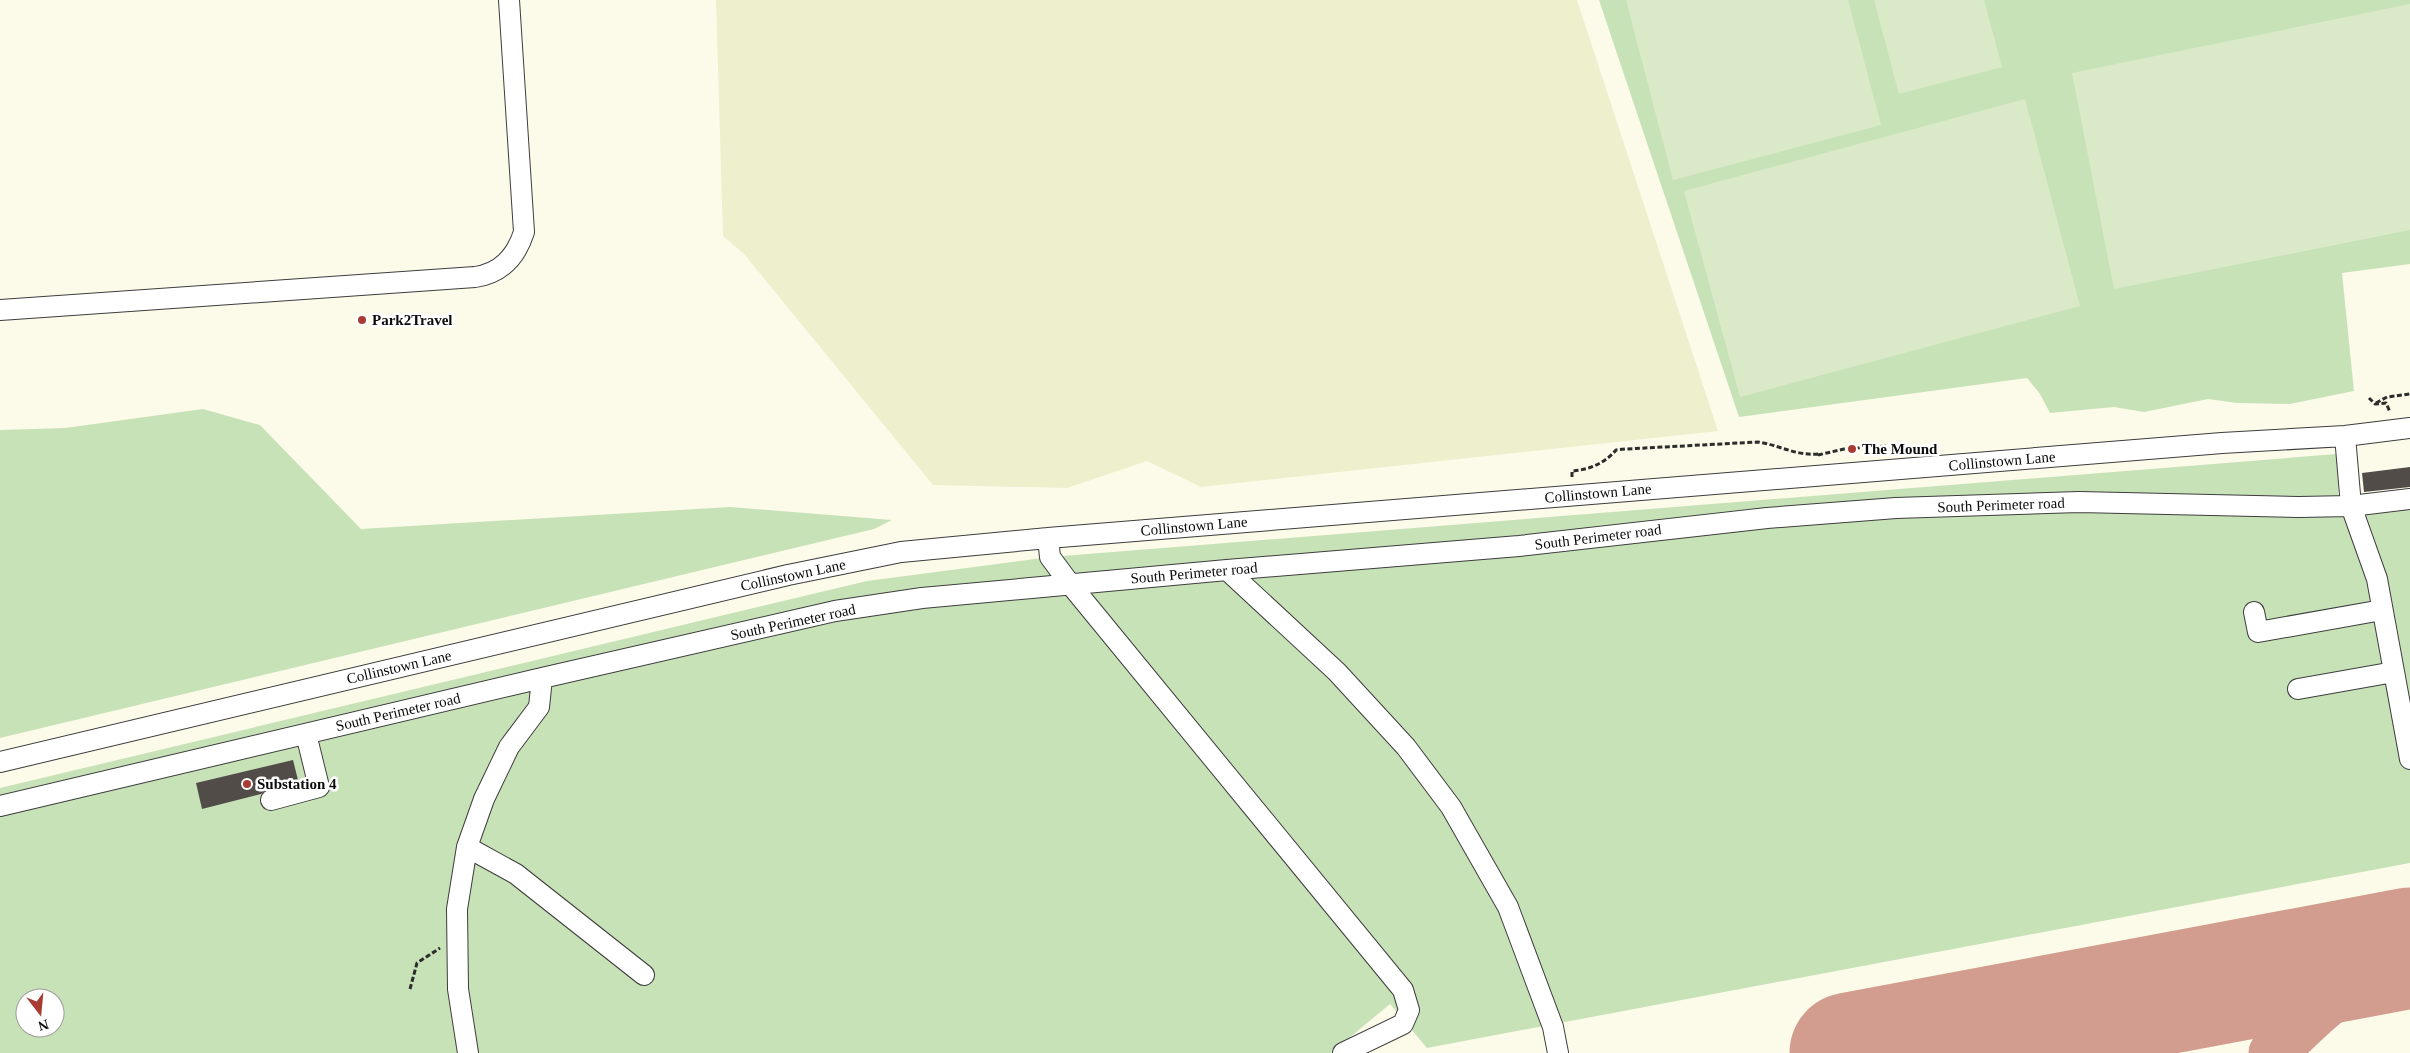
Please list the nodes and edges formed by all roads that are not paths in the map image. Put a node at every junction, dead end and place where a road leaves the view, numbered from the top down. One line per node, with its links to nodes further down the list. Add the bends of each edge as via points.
1 (509, 0): 2 (street, via 524,232 516,252 504,266 475,278)
2 (0, 310)
3 (2410, 428): 4 (street, Collinstown Lane)
4 (2345, 436): 6 (street); 7 (street, Collinstown Lane, via 2222,443)
5 (2410, 499): 6 (street, South Perimeter road)
6 (2352, 506): 8 (street, South Perimeter road, via 2079,502 1896,508 1767,518 1519,546); 10 (street, via 2377,580)
7 (1048, 538): 9 (street, via 1050,557); 17 (street, Collinstown Lane, via 900,552 788,574)
8 (1227, 570): 9 (street, South Perimeter road); 24 (street, via 1337,672 1406,747 1451,807 1508,907 1553,1027)
9 (1070, 584): 13 (street, South Perimeter road, via 922,598 835,611); 23 (street, via 1404,990 1409,1010 1403,1024)
10 (2382, 610): 11 (street, via 2258,632); 12 (street)
11 (2254, 612)
12 (2394, 672): 14 (street); 16 (street)
13 (542, 678): 15 (street, South Perimeter road); 20 (street, via 539,707 508,747)
14 (2298, 689)
15 (306, 734): 18 (street, via 319,787); 19 (street, South Perimeter road)
16 (2410, 759)
17 (0, 762)
18 (271, 800)
19 (0, 806)
20 (467, 847): 21 (street, via 516,874); 22 (street, via 457,910 457,945 458,989)
21 (644, 975)
22 (468, 1053)
23 (1342, 1053)
24 (1558, 1053)

